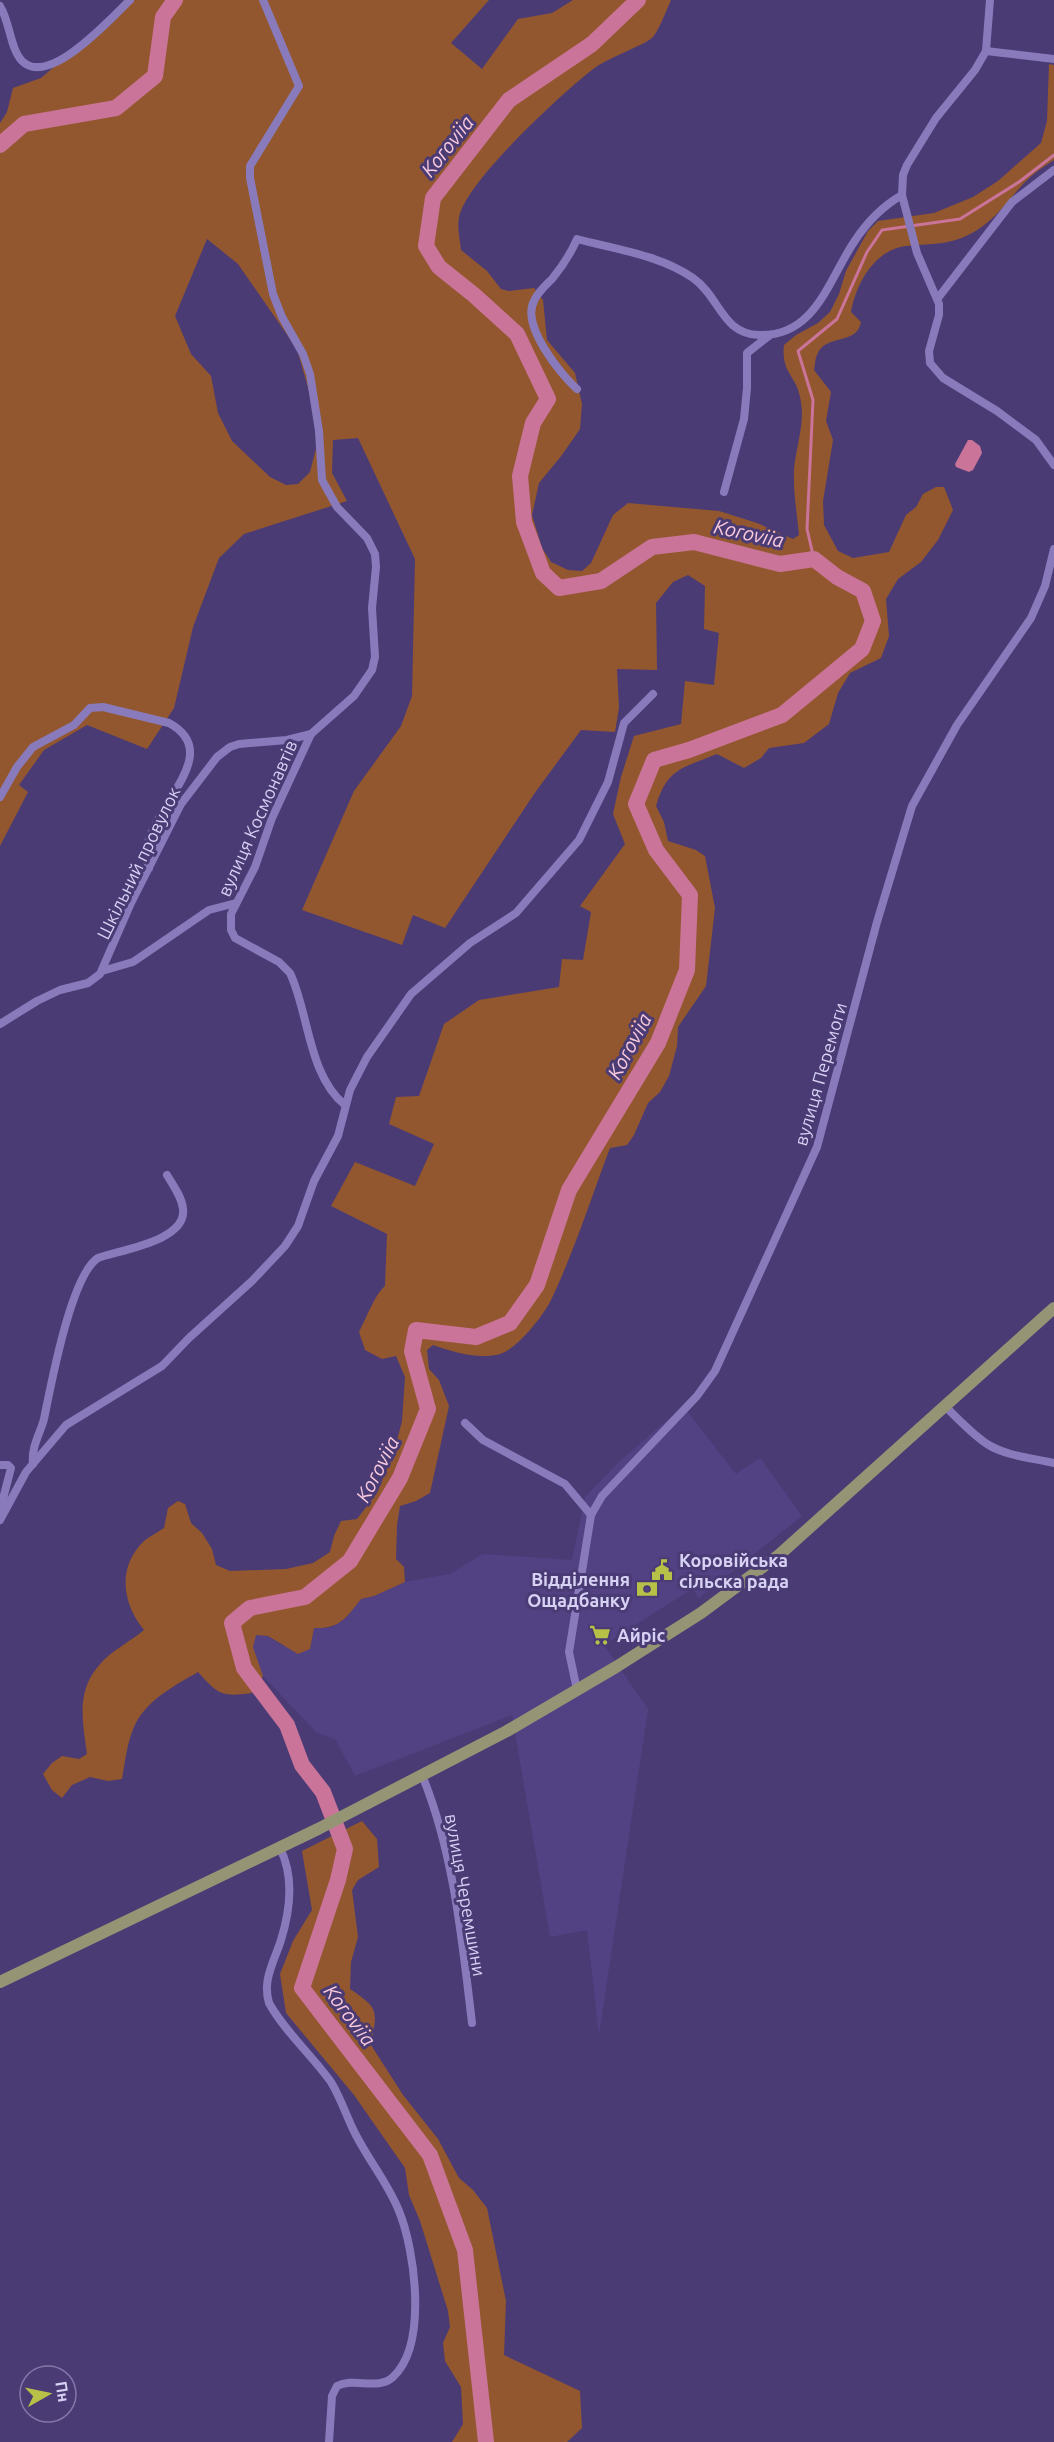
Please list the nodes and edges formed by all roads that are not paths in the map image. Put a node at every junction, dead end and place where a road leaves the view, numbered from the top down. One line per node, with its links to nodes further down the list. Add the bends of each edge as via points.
1 (130, 0): 4 (street, via 71,52 41,68 20,58)
2 (263, 0): 16 (street, вулиця Космонавтів, via 299,86 250,166 265,262 278,310 310,374 322,480 338,507 371,543 376,560 372,608 374,665 350,701)
3 (990, 0): 5 (street)
4 (0, 6)
5 (986, 51): 6 (street); 8 (street, via 906,165)
6 (1054, 59)
7 (1054, 170): 9 (street, via 1012,202)
8 (902, 195): 9 (street, via 917,253); 10 (street, via 869,222 810,315 792,329)
9 (938, 298): 12 (street, via 939,315 929,357 933,368 1036,440)
10 (770, 335): 11 (street, via 740,332 706,288 673,267 577,239 555,275 536,296 531,311 548,355); 13 (street, via 747,353 744,418)
11 (577, 389)
12 (1054, 465)
13 (724, 492)
14 (1054, 549): 31 (street, вулиця Перемоги, via 1045,586 1031,618 957,725 912,806 820,1140 715,1371 702,1391 602,1496)
15 (654, 694): 22 (street, via 624,723 608,782 579,840 520,910 470,943 408,997 362,1066)
16 (311, 735): 18 (street, Шкільний провулок, via 239,744 221,753 185,797); 19 (street, вулиця Космонавтів)
17 (0, 797): 18 (street, via 33,747 69,728 90,708 103,707 160,719 178,728 191,751 189,765 153,833 147,855)
18 (149, 868): 20 (street, Шкільний провулок)
19 (236, 903): 20 (street, via 209,910 133,962); 22 (street, вулиця Космонавтів, via 231,914 231,933 290,973 317,1062)
20 (102, 971): 21 (street, via 91,981 51,994)
21 (0, 1024)
22 (345, 1105): 28 (street, via 338,1136 298,1226 279,1253 162,1366 71,1421)
23 (167, 1175): 28 (street, via 183,1209 178,1226 162,1238 98,1258 85,1272 61,1340 33,1450)
24 (1054, 1308): 25 (main road)
25 (945, 1406): 27 (street, via 988,1444); 33 (main road, via 779,1555 701,1612)
26 (465, 1423): 31 (street, via 483,1440 565,1484)
27 (1054, 1463)
28 (33, 1464): 30 (street)
29 (0, 1465): 30 (street, via 11,1468)
30 (3, 1511): 32 (street)
31 (591, 1515): 33 (street, вулиця Перемоги, via 569,1652)
32 (0, 1520)
33 (577, 1690): 34 (main road)
34 (422, 1775): 35 (main road); 37 (street, вулиця Черемшини, via 437,1811 464,1952)
35 (280, 1848): 36 (main road); 38 (street, via 286,1859 289,1892 284,1930 266,1980 269,2003 332,2084 399,2210 416,2293 413,2333 403,2363 386,2382 349,2382 337,2386 332,2396)
36 (0, 1982)
37 (472, 2023)
38 (329, 2442)

